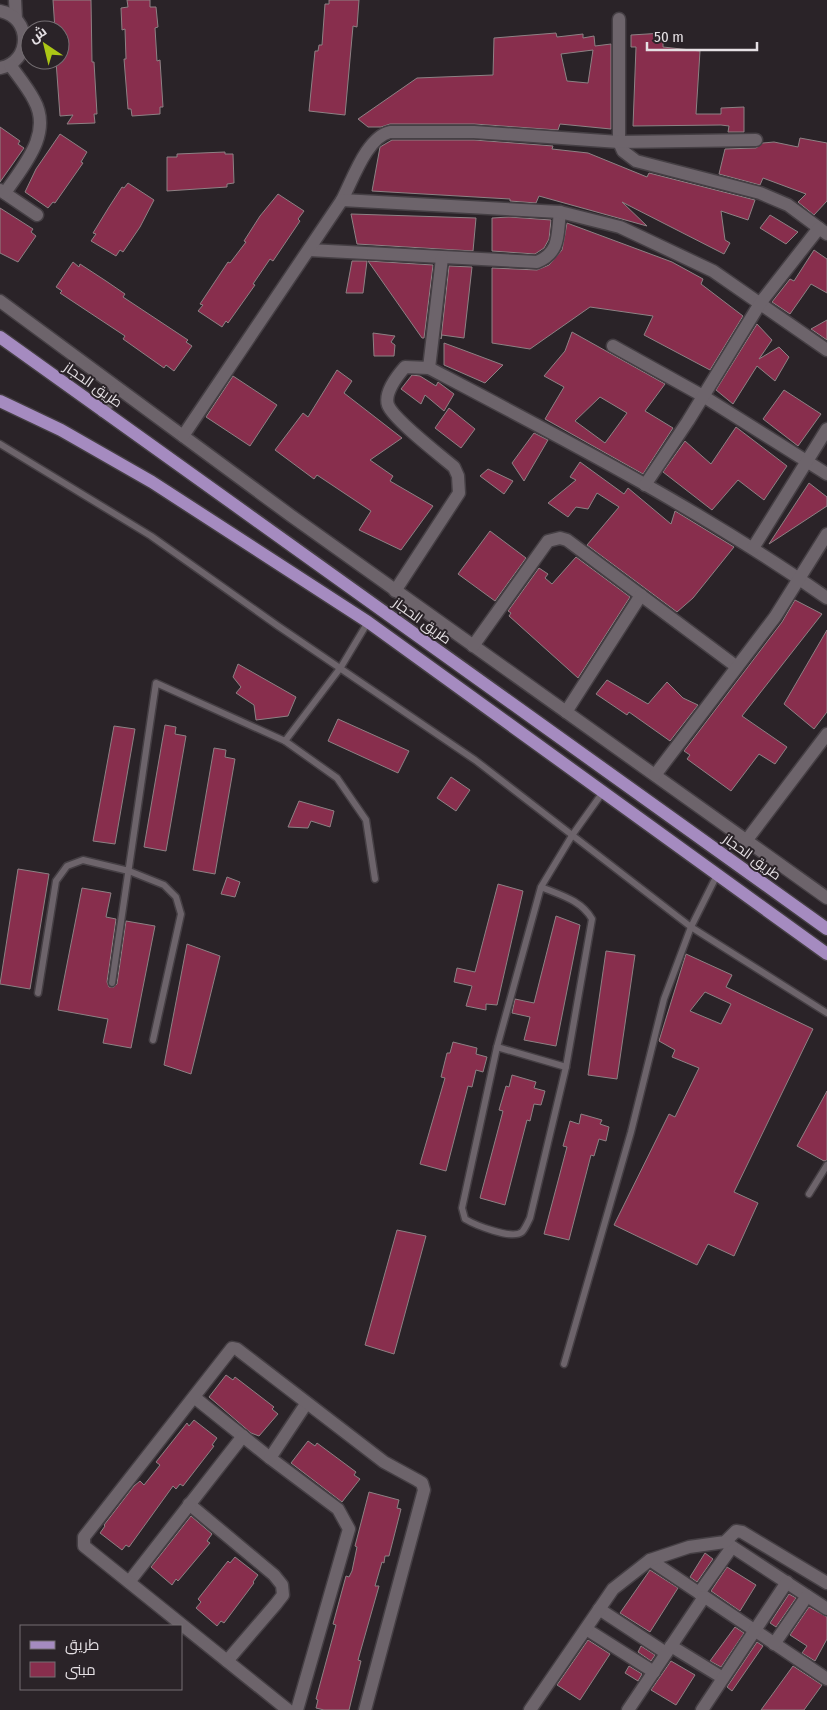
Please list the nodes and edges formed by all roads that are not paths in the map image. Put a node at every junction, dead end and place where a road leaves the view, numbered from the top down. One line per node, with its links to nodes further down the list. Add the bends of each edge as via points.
1 (15, 0): 3 (street)
2 (0, 11): 3 (street)
3 (16, 19): 5 (street, via 25,39 21,54)
4 (619, 19): 7 (street)
5 (5, 67): 8 (street, via 34,100 40,129 35,148)
6 (756, 140): 7 (street)
7 (619, 142): 9 (street, via 474,132 390,132 381,134 371,144); 12 (street, via 623,151 636,161 760,193 788,205)
8 (2, 192): 11 (street)
9 (342, 200): 10 (street); 13 (street)
10 (560, 212): 14 (street, via 555,249 545,259 537,262); 16 (street, via 620,228 713,271)
11 (37, 215)
12 (823, 231): 16 (street)
13 (309, 250): 14 (street); 26 (street)
14 (442, 258): 20 (street)
15 (0, 301): 21 (street)
16 (760, 302): 19 (street); 22 (street)
17 (0, 337): 24 (main road, طريق الحجاز)
18 (613, 346): 22 (street)
19 (827, 350)
20 (429, 368): 30 (street); 34 (street, via 405,367 396,377 387,398 388,407 454,467 459,493)
21 (118, 388): 24 (street); 26 (street)
22 (703, 396): 28 (street); 30 (street)
23 (0, 401): 37 (main road, via 61,430 152,482)
24 (104, 411): 54 (main road, طريق الحجاز)
25 (827, 429): 28 (street)
26 (183, 436): 34 (street)
27 (0, 444): 40 (lane, via 151,536)
28 (806, 462): 29 (street); 32 (street)
29 (827, 474)
30 (645, 485): 32 (street)
31 (827, 534): 33 (street)
32 (753, 548): 33 (street)
33 (799, 578): 36 (street); 39 (street, via 775,617)
34 (395, 590): 38 (street)
35 (640, 594): 38 (street, via 567,540 556,538 548,541); 39 (street); 41 (street)
36 (827, 598)
37 (368, 622): 40 (lane); 45 (main road)
38 (473, 646): 41 (street)
39 (737, 667): 44 (street)
40 (341, 668): 43 (lane); 46 (lane, via 475,760)
41 (566, 712): 44 (street)
42 (827, 734): 47 (street)
43 (285, 741): 48 (lane, via 156,683); 50 (lane, via 338,778 366,820)
44 (655, 775): 47 (street)
45 (603, 792): 46 (lane); 49 (main road)
46 (573, 834): 51 (lane); 53 (lane)
47 (746, 841): 52 (street)
48 (129, 871): 56 (lane); 57 (lane, via 83,860 67,866 56,881); 59 (lane, via 164,885 176,897 182,914)
49 (717, 875): 53 (lane); 55 (main road)
50 (375, 879)
51 (541, 887): 60 (lane); 61 (lane, via 577,902 592,919)
52 (827, 898)
53 (691, 928): 58 (lane); 64 (lane, via 664,999 631,1132)
54 (827, 929)
55 (827, 954)
56 (112, 983)
57 (38, 993)
58 (827, 1013)
59 (153, 1040)
60 (497, 1047): 61 (lane); 61 (lane, via 462,1208 465,1219 475,1225 513,1236 522,1232 530,1218)
61 (566, 1067)
62 (827, 1165): 63 (lane)
63 (809, 1194)
64 (564, 1364)
65 (194, 1397): 66 (street, via 233,1348); 67 (street); 72 (street, via 84,1537 84,1546)
66 (306, 1404): 68 (street); 89 (street, via 384,1462 422,1483 424,1490)
67 (243, 1436): 68 (street); 69 (street)
68 (270, 1458): 88 (street, via 338,1508 349,1529)
69 (189, 1504): 72 (street); 83 (street, via 282,1585 283,1595)
70 (728, 1544): 71 (street, via 689,1548); 73 (street); 74 (street, via 736,1531 742,1532); 75 (street)
71 (650, 1560): 75 (street); 77 (street, via 613,1588)
72 (129, 1582): 83 (street)
73 (787, 1582): 76 (street); 80 (street)
74 (827, 1584)
75 (701, 1595): 80 (street); 82 (street)
76 (807, 1596): 78 (street); 81 (street)
77 (599, 1609): 79 (street); 82 (street)
78 (827, 1609)
79 (586, 1629): 84 (street); 90 (street)
80 (755, 1631): 81 (street); 85 (street)
81 (774, 1644): 86 (street)
82 (669, 1650): 84 (street); 85 (street)
83 (227, 1661): 87 (street)
84 (654, 1672): 91 (street)
85 (723, 1678): 92 (street)
86 (827, 1678)
87 (288, 1710)
88 (298, 1710)
89 (365, 1710)
90 (530, 1710)
91 (628, 1710)
92 (702, 1710)

